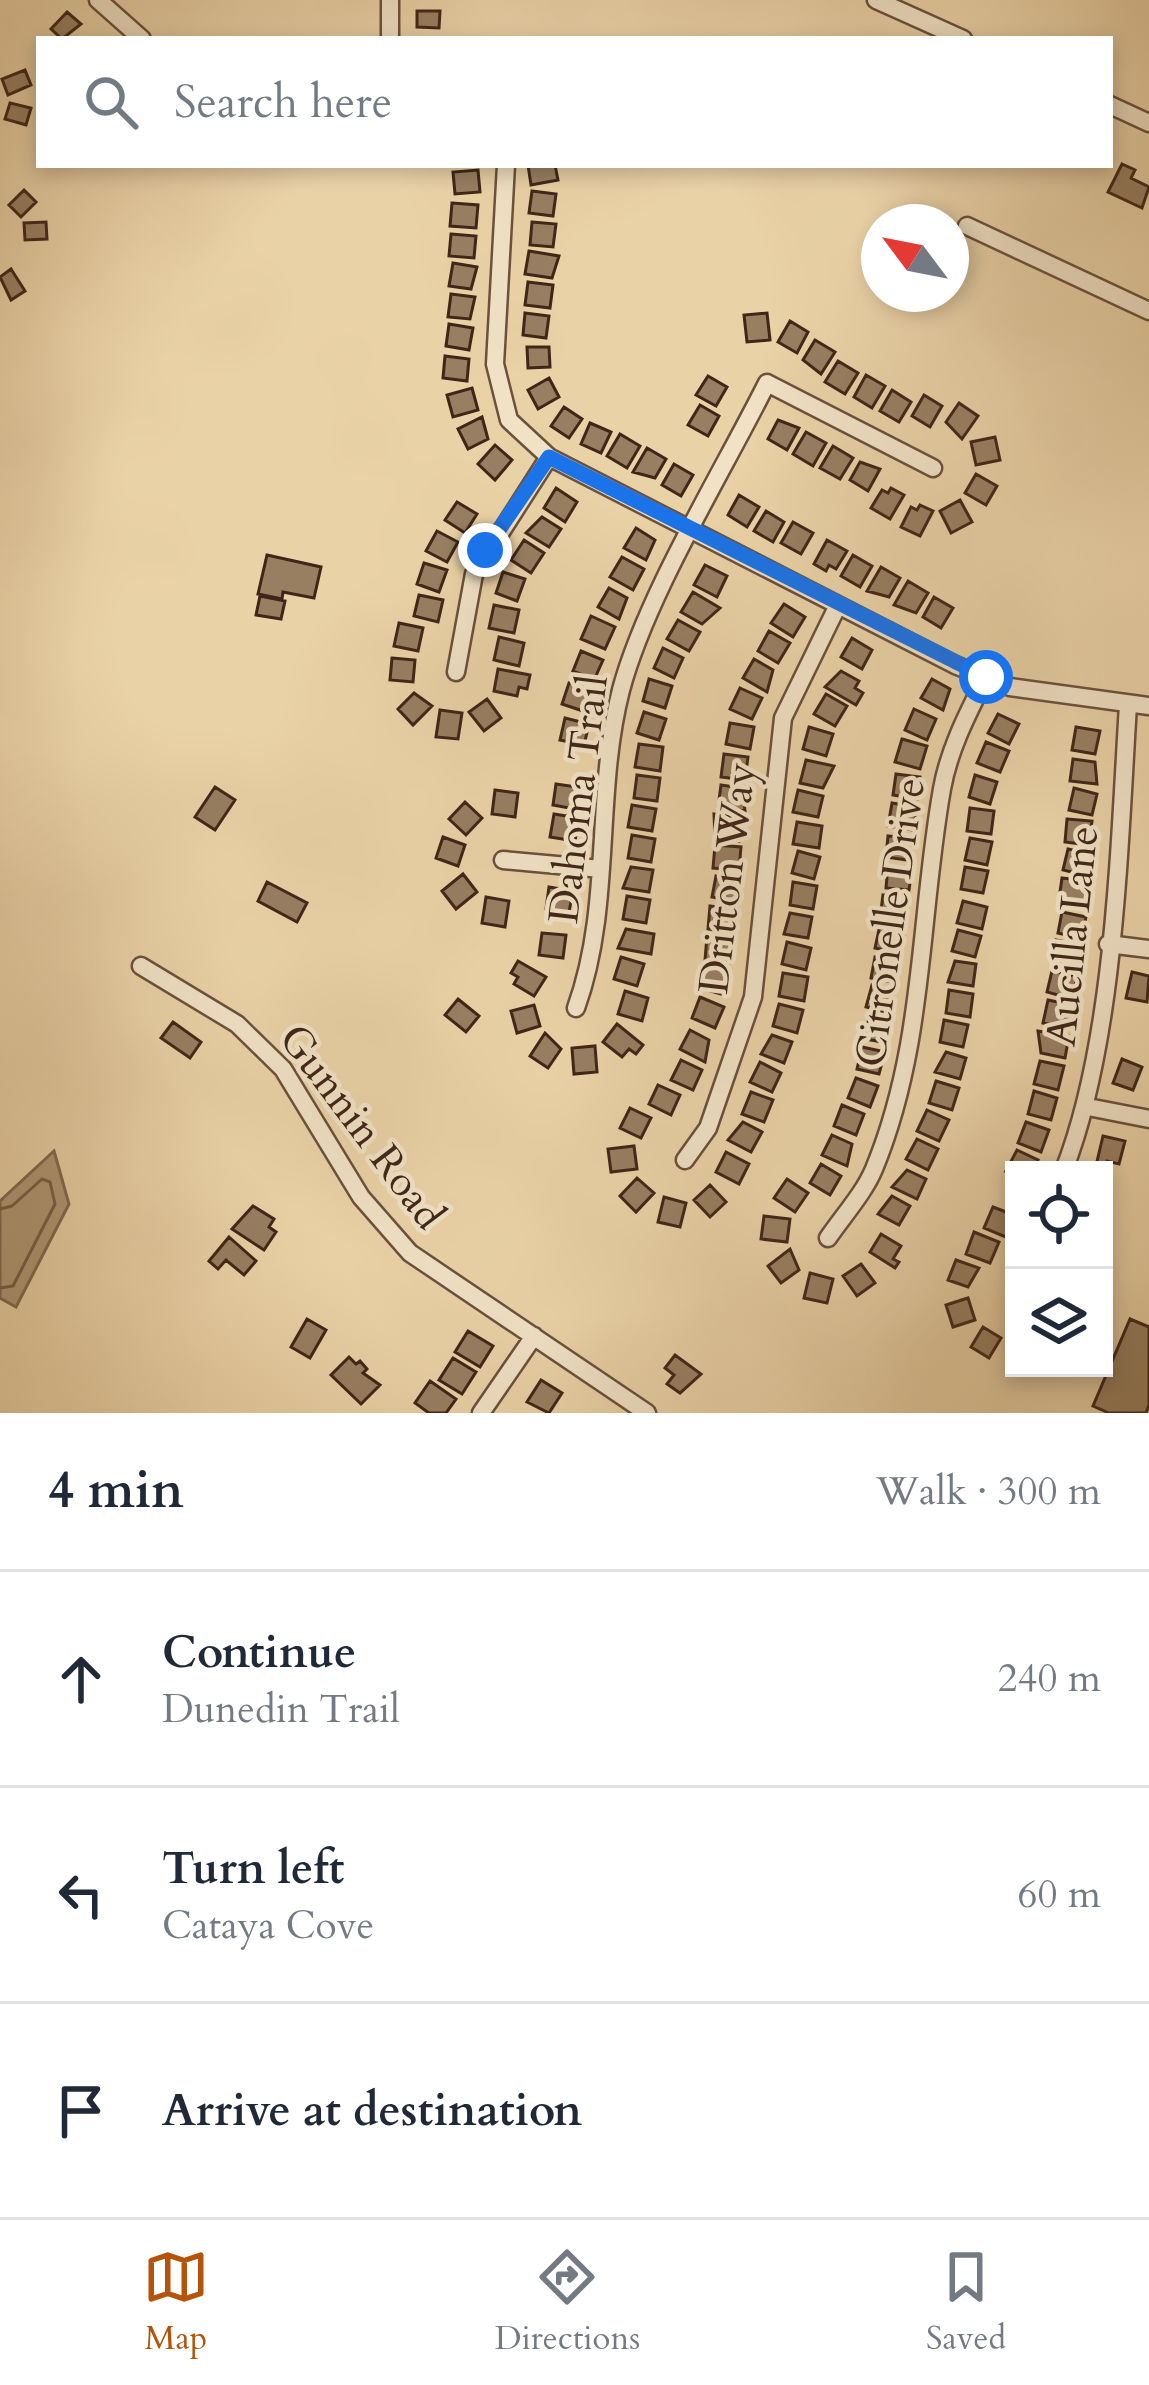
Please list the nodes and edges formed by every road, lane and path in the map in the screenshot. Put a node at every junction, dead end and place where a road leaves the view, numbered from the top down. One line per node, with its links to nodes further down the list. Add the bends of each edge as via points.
1 (98, 0): 4 (street)
2 (389, 0): 5 (street)
3 (876, 0): 6 (street)
4 (139, 36)
5 (390, 36)
6 (956, 36)
7 (1113, 106): 8 (street)
8 (1149, 123)
9 (506, 168): 12 (street, via 495,364 509,420)
10 (969, 227): 11 (street)
11 (1149, 311)
12 (549, 457): 14 (street); 16 (street, via 474,574)
13 (933, 468): 14 (street, Dahoma Trail, via 767,383)
14 (693, 530): 15 (street); 21 (street, Dahoma Trail, via 621,690)
15 (838, 605): 17 (street); 28 (street, Dritton Way, via 783,718 754,997 709,1128)
16 (456, 673)
17 (986, 677): 18 (street); 30 (street, Citronelle Drive, via 942,788 900,1097 872,1174)
18 (1128, 705): 19 (street); 22 (street, Aucilla Lane)
19 (1149, 706)
20 (503, 860): 21 (street)
21 (601, 868): 25 (street, Dahoma Trail, via 593,961)
22 (1108, 944): 23 (street); 26 (street, Aucilla Lane)
23 (1149, 949)
24 (141, 966): 31 (street, Gunnin Road, via 237,1024 274,1060 361,1196 410,1252)
25 (576, 1008)
26 (1088, 1107): 27 (street); 29 (street, Aucilla Lane)
27 (1149, 1119)
28 (685, 1160)
29 (1067, 1161)
30 (828, 1238)
31 (534, 1336): 32 (street); 33 (street, Gunnin Road)
32 (481, 1413)
33 (647, 1413)

